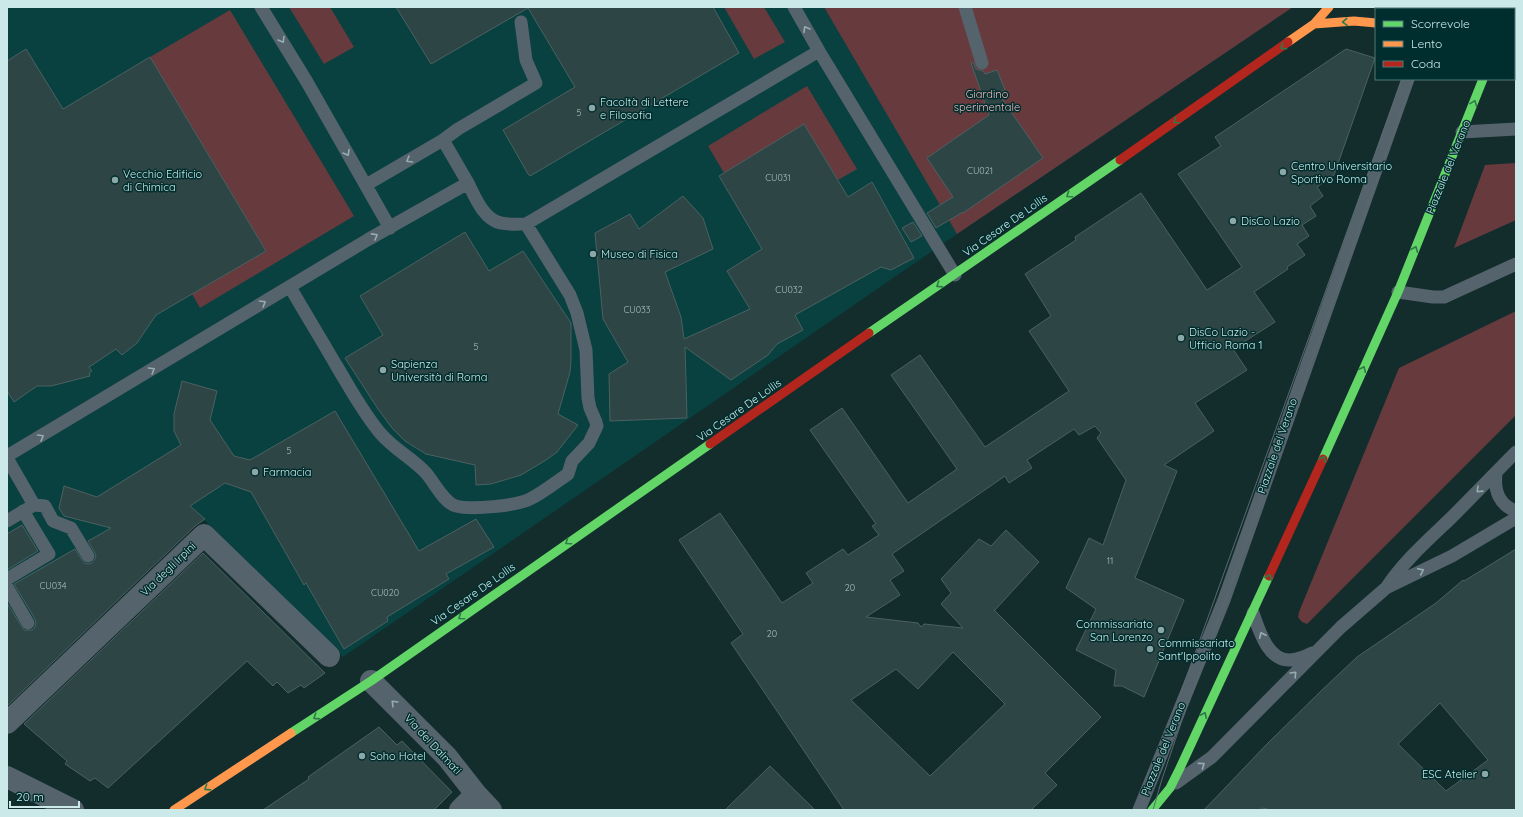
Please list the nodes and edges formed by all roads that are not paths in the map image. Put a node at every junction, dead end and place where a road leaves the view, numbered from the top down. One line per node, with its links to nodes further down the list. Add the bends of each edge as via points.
1 (262, 7): 16 (lane, one-way to 16)
2 (794, 7): 8 (lane, one-way to 2)
3 (965, 7): 9 (lane)
4 (1329, 7): 7 (main road)
5 (521, 22): 14 (lane, via 526,60 536,83)
6 (1375, 22): 7 (main road, one-way to 7)
7 (1314, 24): 20 (main road, Via Cesare De Lollis, one-way to 20)
8 (819, 51): 17 (lane); 20 (lane)
9 (982, 63)
10 (1408, 80): 47 (lane, Piazzale del Verano, via 1224,600)
11 (1482, 83): 13 (main road, Piazzale del Verano, one-way to 11)
12 (1516, 130): 13 (lane)
13 (1462, 132): 22 (main road, Piazzale del Verano, one-way to 13)
14 (443, 140): 15 (lane); 16 (lane, one-way to 16)
15 (468, 183): 17 (lane, via 480,205 494,221 501,224); 18 (lane)
16 (366, 185): 18 (lane)
17 (526, 224): 21 (lane, via 570,295 577,313 586,350 588,398 597,426 589,443 572,461 568,474 530,500 492,507 465,508 454,506 444,499 434,482 419,466 393,447 380,433 354,396)
18 (390, 228): 21 (lane, one-way to 18)
19 (1516, 264): 22 (lane, via 1444,297)
20 (955, 275): 38 (main road, Via Cesare De Lollis, one-way to 38)
21 (290, 287): 24 (lane, one-way to 21)
22 (1398, 292): 34 (main road, Piazzale del Verano, one-way to 22)
23 (1516, 452): 25 (lane, Piazzale del Verano)
24 (7, 457): 26 (lane)
25 (1496, 474): 27 (lane, via 1495,483 1502,503); 33 (lane, Piazzale del Verano, one-way to 33, via 1410,557)
26 (28, 508): 29 (lane); 30 (lane, via 45,506 53,521 71,528); 31 (lane, via 49,554)
27 (1516, 511)
28 (1516, 518): 33 (lane, Piazzale del Verano, one-way to 28, via 1452,556)
29 (7, 521)
30 (88, 556)
31 (7, 579)
32 (7, 587): 35 (lane)
33 (1386, 588): 36 (lane, Piazzale del Verano)
34 (1252, 612): 36 (lane, Piazzale del Verano, one-way to 34, via 1290,660 1277,656 1266,644); 41 (main road, Piazzale del Verano, one-way to 34)
35 (28, 623)
36 (1316, 652): 41 (lane, Piazzale del Verano, one-way to 36, via 1212,757)
37 (329, 656): 39 (street, Via degli Irpini, via 204,535)
38 (371, 681): 42 (street, Via dei Dalmati, one-way to 38, via 448,757); 44 (main road, Via Cesare De Lollis, one-way to 44)
39 (7, 723)
40 (7, 777): 43 (street)
41 (1170, 788): 48 (main road, Piazzale del Verano)
42 (476, 794): 45 (street); 46 (street, Via dei Dalmati)
43 (63, 807)
44 (174, 810)
45 (460, 810)
46 (491, 810)
47 (1139, 810)
48 (1152, 810)

